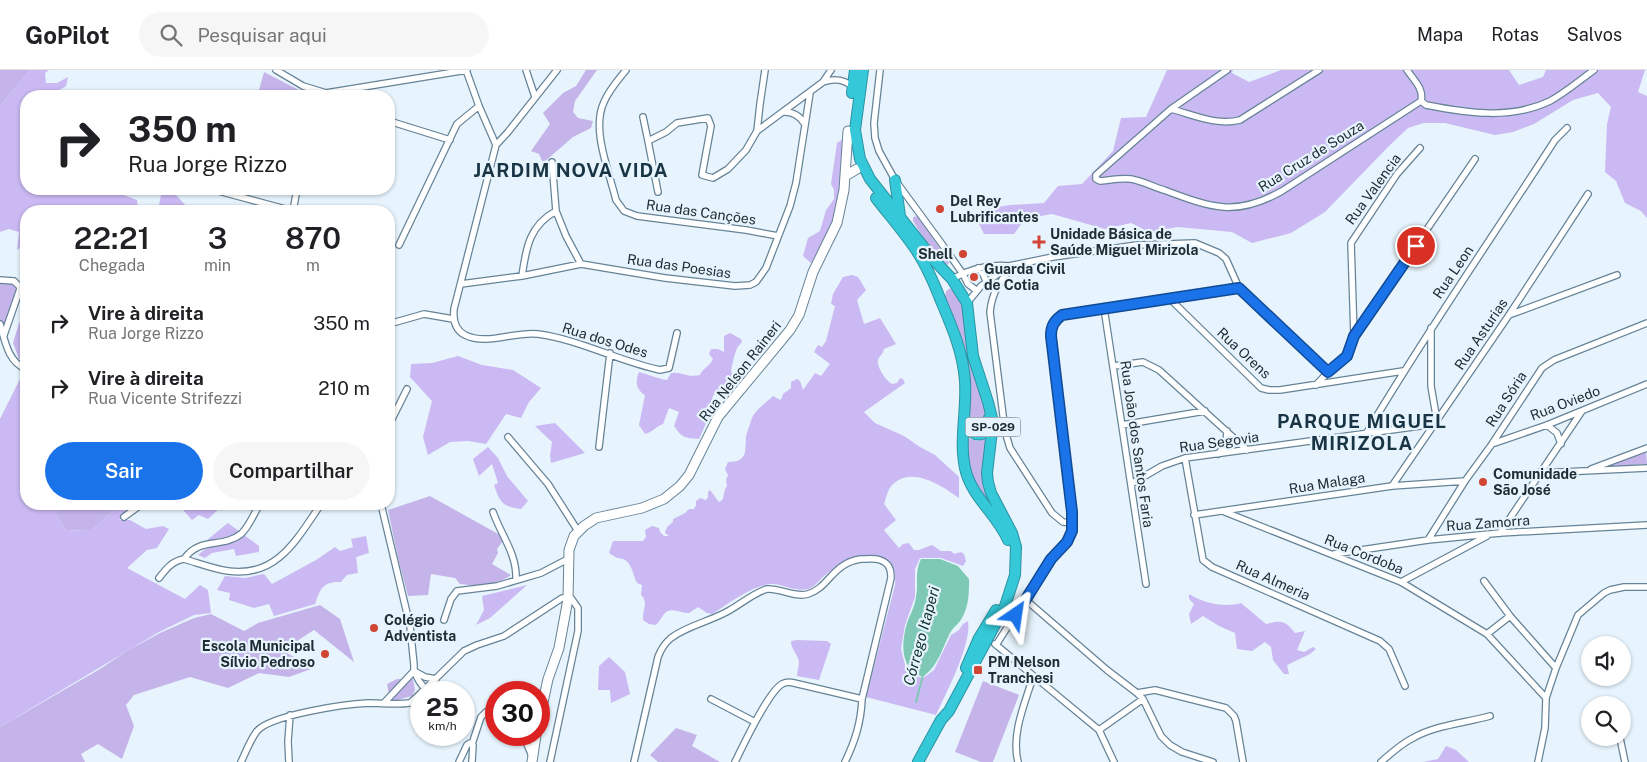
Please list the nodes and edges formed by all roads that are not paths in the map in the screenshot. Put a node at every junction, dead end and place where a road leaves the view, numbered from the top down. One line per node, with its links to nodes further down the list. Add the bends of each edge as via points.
1 (276, 70): 16 (street)
2 (466, 70): 17 (street); 21 (street)
3 (526, 70): 19 (street)
4 (557, 70): 19 (street)
5 (626, 70): 45 (street, Rua das Canções, via 604,101 600,120 602,146 620,207 629,214 651,219)
6 (765, 70): 28 (street)
7 (831, 70): 14 (street)
8 (880, 70): 38 (street, via 875,138)
9 (1228, 70): 22 (street)
10 (1319, 70): 22 (street, via 1240,120 1216,122)
11 (1408, 70): 20 (street, via 1422,92)
12 (1594, 70): 20 (street, via 1552,100 1504,114 1429,106)
13 (860, 72): 15 (highway, SP-029); 44 (highway, SP-029, via 855,124 857,150 870,179)
14 (823, 82): 15 (street, via 839,79); 18 (street)
15 (853, 87): 29 (highway, SP-029)
16 (316, 90)
17 (344, 90)
18 (810, 93): 23 (street); 25 (street, Rua das Poesias)
19 (534, 97): 32 (street)
20 (1421, 101): 22 (street, Rua Cruz de Souza, via 1282,191 1245,207 1208,206 1138,181 1096,179 1096,175)
21 (479, 106): 30 (street, via 457,124); 32 (street)
22 (1171, 109)
23 (784, 112): 25 (street, via 795,114); 28 (street)
24 (643, 117): 31 (street)
25 (804, 122): 45 (street, Rua das Poesias, via 796,183)
26 (395, 124): 30 (street)
27 (1566, 128): 68 (street, Rua Leon)
28 (757, 131): 31 (street, via 746,150 728,169 713,178 702,175 711,126 708,118 677,123)
29 (848, 131): 36 (highway, SP-029); 37 (main road, Rua Nelson Raineri)
30 (450, 140): 46 (street)
31 (648, 141): 39 (street)
32 (496, 145): 56 (street)
33 (1420, 148): 71 (street, Rua Valencia, via 1397,174 1351,243)
34 (1475, 159): 71 (street)
35 (552, 162): 43 (street)
36 (857, 170): 37 (main road); 59 (highway, SP-029, via 916,250)
37 (845, 176): 114 (main road, Rua Nelson Raineri, via 837,223 813,272 795,323 718,417 689,475 664,499 642,508 596,518)
38 (895, 180): 44 (highway); 50 (street)
39 (658, 192)
40 (1588, 194): 63 (street, Rua Asturias)
41 (233, 195): 42 (street)
42 (271, 205)
43 (556, 210): 47 (street); 51 (street, via 545,216 534,230)
44 (900, 217): 53 (highway, SP-029)
45 (778, 236): 47 (street, Rua das Poesias, via 761,277 744,286 665,278)
46 (399, 245)
47 (582, 264): 51 (street, Rua das Poesias)
48 (1012, 266): 49 (street); 55 (street); 57 (street, via 1137,245 1195,243 1219,252 1226,259); 112 (street, via 995,289 990,312 1005,431 1010,448 1052,513 1063,522)
49 (978, 268): 50 (street); 55 (street)
50 (963, 274): 53 (street); 58 (street)
51 (522, 276): 56 (street, Rua das Poesias)
52 (1616, 276): 63 (street)
53 (952, 279): 59 (highway, via 943,287); 61 (highway, SP-029)
54 (0, 280): 70 (street, via 14,281 20,286)
55 (986, 281): 58 (street)
56 (461, 284): 64 (street)
57 (1239, 288): 60 (street); 76 (street)
58 (976, 290): 61 (street)
59 (940, 297): 84 (highway, SP-029, via 961,357 965,388)
60 (1170, 299): 62 (street); 78 (street, Rua Orens, via 1262,388 1280,390)
61 (967, 303): 80 (highway, SP-029, via 973,356)
62 (1104, 308): 74 (street, Rua João dos Santos Faria); 112 (street, via 1062,315 1051,329)
63 (1509, 315): 85 (street, Rua Asturias)
64 (453, 319): 65 (street, via 424,314); 72 (street, Rua dos Odes, via 460,332 477,339 536,334)
65 (395, 322)
66 (1647, 323): 91 (street, Rua Sória, via 1554,360 1542,368)
67 (0, 324): 70 (street)
68 (1431, 328): 75 (street, Rua Leon); 85 (street)
69 (677, 333): 72 (street, Rua dos Odes, via 667,369 654,369)
70 (4, 335): 73 (street, via 12,358)
71 (1354, 336): 76 (street, via 1347,356)
72 (610, 353): 93 (street)
73 (20, 366)
74 (1114, 366): 82 (street, via 1143,362 1151,365); 86 (street, Rua João dos Santos Faria)
75 (1404, 371): 78 (street, Rua Orens); 89 (street, Rua Leon)
76 (1328, 372): 78 (street)
77 (1647, 384): 81 (street, Rua Oviedo)
78 (1316, 385)
79 (407, 390): 83 (street)
80 (988, 402): 84 (highway, SP-029, via 988,426 983,434 970,431); 132 (highway, SP-029, via 993,430 988,482 1016,547 1015,575)
81 (1582, 411): 87 (street, Rua Oviedo); 92 (street)
82 (1205, 412): 86 (street); 88 (street)
83 (395, 413)
84 (964, 423): 151 (highway, SP-029, via 963,446 969,481 1002,529 1010,560 992,619)
85 (1436, 423): 89 (street, Rua Segovia); 103 (street, Rua Asturias)
86 (1122, 425): 102 (street, Rua João dos Santos Faria)
87 (1547, 425): 91 (street, Rua Oviedo); 92 (street, via 1556,432)
88 (1227, 431): 95 (street); 96 (street, via 1226,445)
89 (1366, 434): 95 (street, Rua Segovia)
90 (508, 437): 114 (street, via 544,478)
91 (1492, 444): 101 (street, Rua Sória)
92 (1561, 444): 100 (street)
93 (599, 448)
94 (1647, 448): 99 (street)
95 (1247, 450): 96 (street, Rua Segovia)
96 (1218, 454): 97 (street, Rua Segovia)
97 (1185, 458): 102 (street, Rua Segovia, via 1162,466); 110 (street, Rua Almeria)
98 (1647, 468): 99 (street)
99 (1587, 471): 100 (street)
100 (1541, 473): 115 (street)
101 (1465, 481): 103 (street, Rua Malaga); 117 (street, Rua Sória)
102 (1131, 484): 125 (street, Rua João dos Santos Faria)
103 (1392, 486): 109 (street, Rua Malaga)
104 (134, 510): 111 (street)
105 (256, 510): 119 (street, via 242,534 226,541 198,546)
106 (317, 510): 119 (street, via 288,549 268,566 242,572 227,571)
107 (382, 510): 134 (street, via 413,641)
108 (493, 512): 122 (street, via 514,556)
109 (1225, 512): 110 (street, Rua Malaga); 118 (street, Rua Cordoba)
110 (1194, 515): 140 (street, Rua Almeria, via 1201,555 1206,564 1380,641 1389,649)
111 (124, 517)
112 (1073, 523): 128 (street, via 1067,542 1051,559)
113 (1647, 525): 115 (street, Rua Zamorra)
114 (578, 531): 120 (main road, via 571,542)
115 (1500, 534): 116 (street, Rua Zamorra)
116 (1490, 535): 117 (street, Rua Zamorra); 124 (street)
117 (1428, 540): 118 (street, Rua Zamorra)
118 (1332, 554): 124 (street, Rua Cordoba)
119 (184, 558): 121 (street, via 172,564)
120 (568, 559): 122 (street, via 541,573); 127 (main road)
121 (159, 578)
122 (516, 579): 130 (street, via 491,587 457,591)
123 (1484, 581): 129 (street)
124 (1401, 582): 131 (street, Rua Cordoba)
125 (1146, 584)
126 (1647, 587): 133 (street, via 1610,590 1581,612 1575,619)
127 (567, 597): 136 (street, via 559,599 504,636 468,650); 139 (main road, via 559,648); 165 (street, via 578,608 579,620)
128 (1026, 600): 132 (street); 141 (street)
129 (1510, 616): 131 (street); 133 (street)
130 (444, 620)
131 (1487, 634): 142 (street, Rua Cordoba)
132 (992, 642): 135 (street); 151 (highway, SP-029)
133 (1556, 668): 142 (street)
134 (414, 671): 136 (street, via 425,678); 137 (street); 146 (street)
135 (1033, 677): 153 (street); 170 (street, via 1016,740)
136 (436, 678): 138 (street)
137 (419, 681)
138 (433, 681)
139 (548, 681)
140 (1405, 686)
141 (1137, 693): 145 (street); 173 (street, via 1155,690 1226,708 1236,721)
142 (1546, 698): 175 (street, via 1545,728)
143 (711, 699): 152 (street)
144 (862, 699): 152 (street, via 784,683 776,689); 166 (street, via 891,578 887,563 872,559 846,564 818,589 805,595 763,590 729,611 671,638 658,656); 168 (street, via 862,716)
145 (1142, 699): 153 (street); 172 (street, via 1161,736 1170,745)
146 (386, 702): 147 (street); 149 (street)
147 (410, 703)
148 (485, 713): 154 (street)
149 (290, 715): 161 (street, via 258,730); 162 (street)
150 (1490, 716): 174 (street, via 1414,737)
151 (941, 720): 169 (highway, SP-029)
152 (756, 722): 167 (street)
153 (1099, 730): 171 (street)
154 (475, 735)
155 (467, 746): 163 (street)
156 (473, 746): 164 (street)
157 (527, 746): 160 (street)
158 (534, 746): 160 (main road)
159 (1621, 746): 176 (street)
160 (532, 759)
161 (241, 762)
162 (289, 762)
163 (459, 762)
164 (472, 762)
165 (550, 762)
166 (634, 762)
167 (735, 762)
168 (845, 762)
169 (918, 762)
170 (1018, 762)
171 (1114, 762)
172 (1213, 762)
173 (1243, 762)
174 (1381, 762)
175 (1538, 762)
176 (1624, 762)

